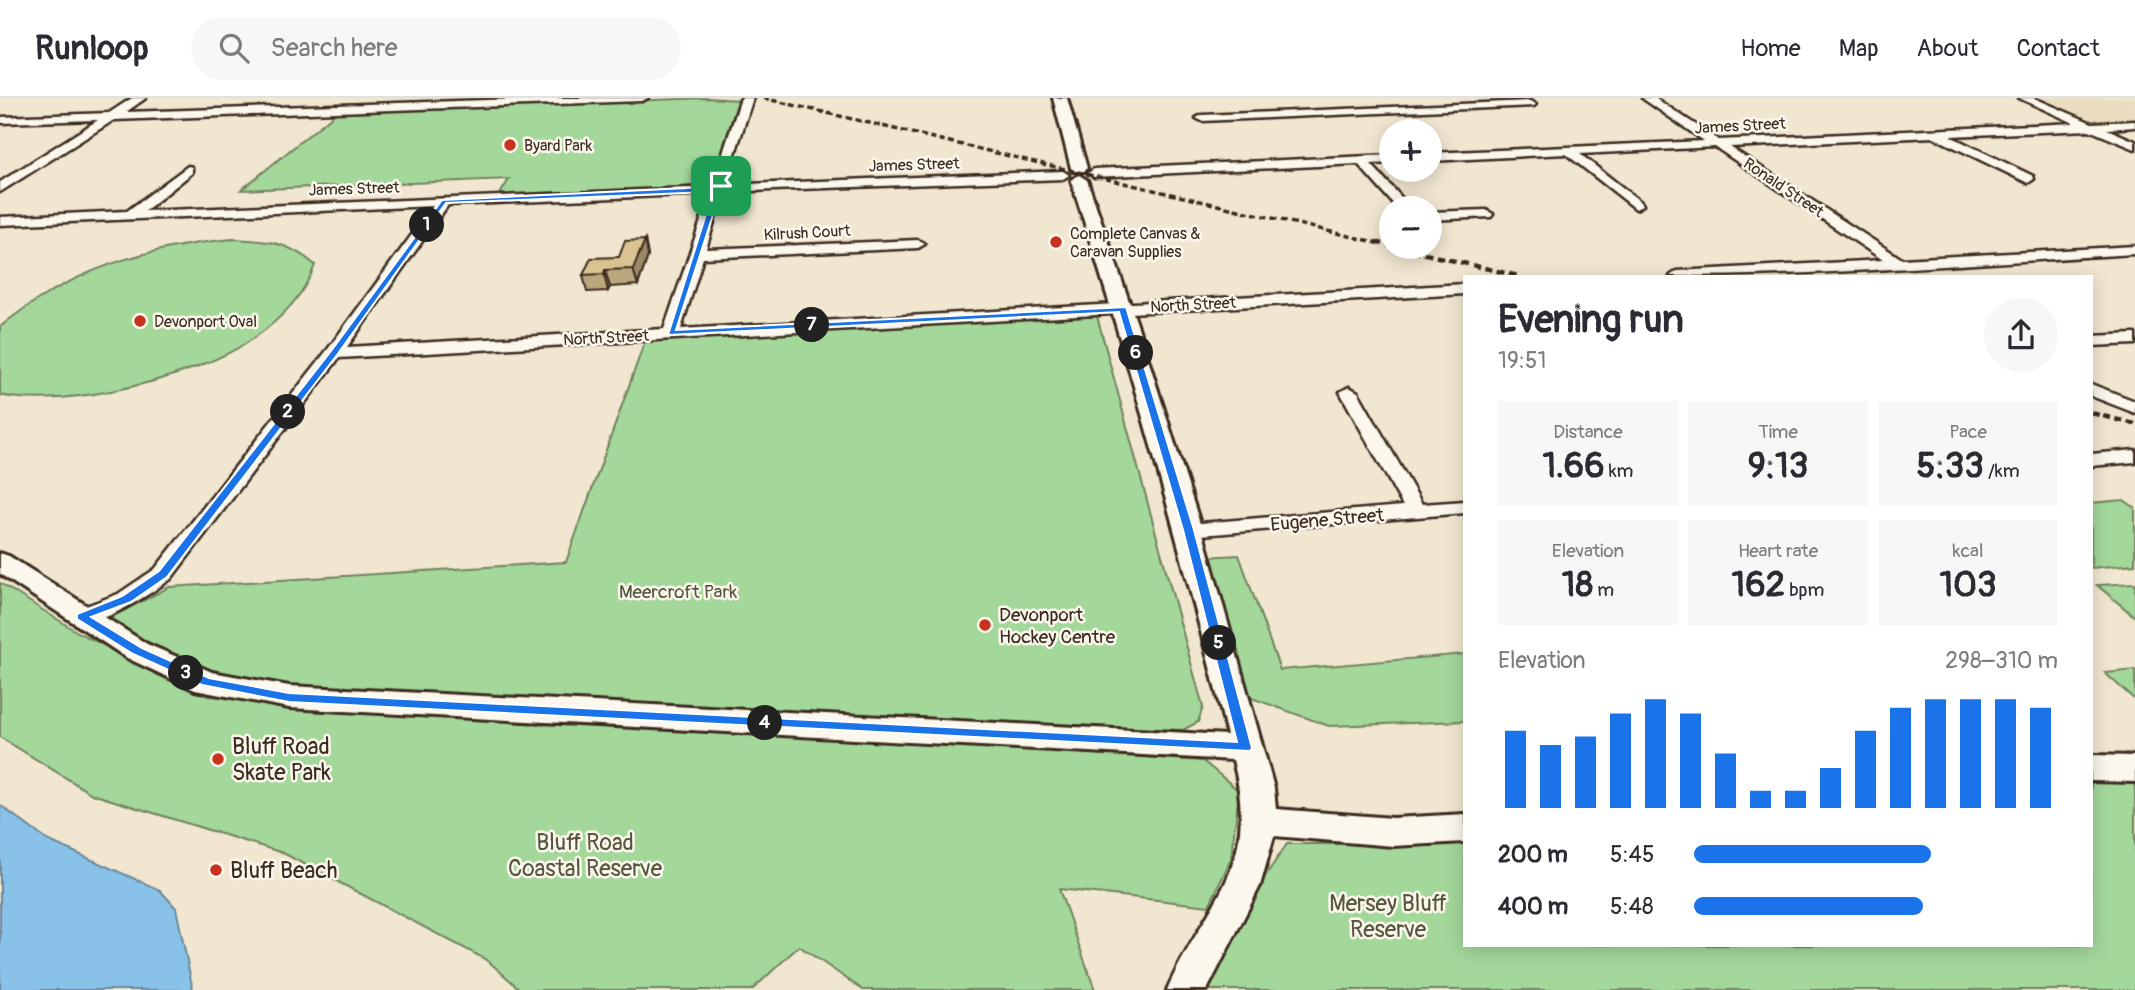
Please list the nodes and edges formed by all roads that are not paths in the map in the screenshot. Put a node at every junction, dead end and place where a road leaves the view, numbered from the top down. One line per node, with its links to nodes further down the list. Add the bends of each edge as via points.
1 (140, 98): 12 (street)
2 (642, 98): 9 (street)
3 (747, 98): 28 (street)
4 (1060, 98): 25 (street)
5 (1444, 98): 11 (street)
6 (1648, 98): 7 (street); 18 (street, Ronald Street)
7 (1657, 98)
8 (2025, 98): 16 (street)
9 (459, 101): 12 (street)
10 (1530, 104): 11 (street)
11 (1454, 107): 13 (street, via 1284,110)
12 (113, 116): 14 (street); 27 (street)
13 (1202, 118)
14 (0, 120)
15 (2135, 124): 16 (street, James Street)
16 (2091, 126): 17 (street, James Street); 19 (street)
17 (1936, 134): 18 (street, James Street); 26 (street)
18 (1719, 144): 20 (street, James Street); 39 (street, Ronald Street)
19 (2135, 145)
20 (1569, 151): 21 (street, James Street); 31 (street)
21 (1442, 156)
22 (1379, 159): 23 (street, James Street)
23 (1361, 160): 25 (street, James Street); 29 (street)
24 (188, 170): 33 (street)
25 (1079, 174): 28 (street, James Street); 43 (street)
26 (2028, 180)
27 (0, 188)
28 (717, 189): 30 (street, James Street); 38 (street)
29 (1393, 196)
30 (444, 201): 33 (street, James Street); 47 (street)
31 (1636, 205)
32 (1486, 214): 34 (street)
33 (131, 215): 35 (street, James Street)
34 (1442, 216)
35 (0, 221)
36 (918, 244): 38 (street, Kilrush Court)
37 (2135, 250): 39 (street)
38 (698, 254): 44 (street)
39 (1898, 263): 40 (street); 41 (street, Ronald Street)
40 (1694, 275)
41 (1917, 275)
42 (1463, 289): 43 (street, North Street)
43 (1123, 309): 44 (street, North Street); 55 (street)
44 (671, 333): 47 (street, North Street)
45 (2135, 339): 46 (street)
46 (2093, 341)
47 (334, 353): 57 (street, via 163,574 127,599)
48 (2093, 390): 50 (street)
49 (1349, 392): 54 (street)
50 (2133, 408)
51 (2135, 456): 52 (street)
52 (2093, 460)
53 (1463, 507): 54 (street, Eugene Street)
54 (1416, 511): 55 (street, Eugene Street)
55 (1189, 530): 58 (street)
56 (0, 562): 57 (street)
57 (81, 617): 58 (street, via 137,651 206,682 289,697)
58 (1245, 748): 61 (street, via 1257,788)
59 (2093, 768): 60 (street)
60 (2135, 769)
61 (1259, 821): 62 (street, via 1393,832); 63 (street, via 1253,857 1225,923)
62 (1463, 828)
63 (1186, 990)

